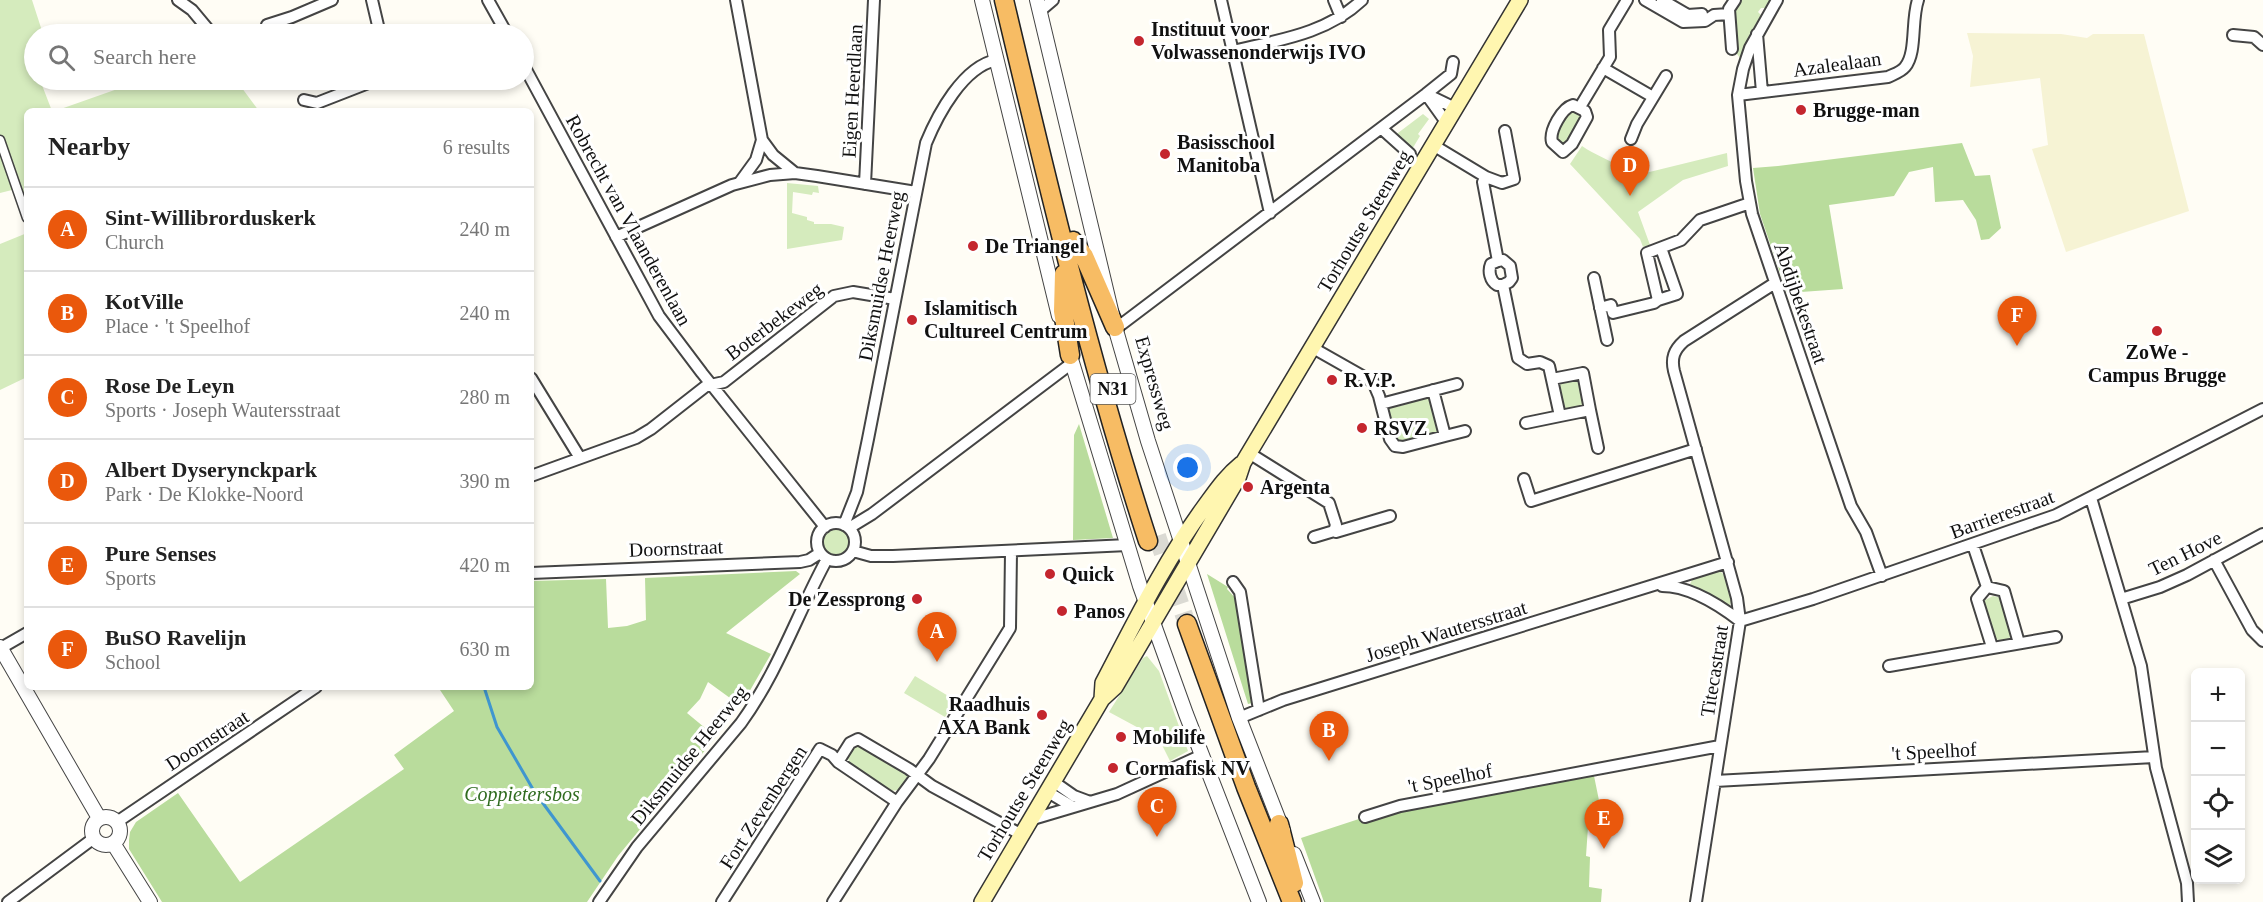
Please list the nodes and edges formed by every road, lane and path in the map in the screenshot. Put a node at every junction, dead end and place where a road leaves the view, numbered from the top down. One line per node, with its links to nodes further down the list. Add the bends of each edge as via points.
1 (178, 0): 25 (street)
2 (332, 0): 26 (street)
3 (372, 0): 27 (street)
4 (488, 0): 28 (street)
5 (736, 0): 52 (street)
6 (874, 0): 58 (street, Eigen Heerdlaan)
7 (982, 0): 34 (street)
8 (1004, 0): 64 (highway, N31)
9 (1016, 0): 64 (highway, N31)
10 (1053, 0): 21 (street)
11 (1221, 0): 33 (street)
12 (1334, 0): 24 (street)
13 (1362, 0): 24 (street)
14 (1520, 0): 46 (main road, Torhoutse Steenweg)
15 (1627, 0): 36 (street, via 1609,30 1610,57)
16 (1645, 0): 23 (street, via 1683,22 1705,21)
17 (1662, 0): 23 (street, via 1688,15)
18 (1735, 0): 22 (street)
19 (1777, 0): 29 (street, Abdijbekestraat)
20 (1918, 0): 40 (street, Azalealaan, via 1911,57 1904,69 1888,77)
21 (1039, 6): 73 (street, Expressweg)
22 (1729, 14): 23 (street); 32 (street)
23 (1714, 15)
24 (1341, 17): 33 (street, via 1312,31)
25 (205, 24)
26 (270, 24)
27 (378, 24)
28 (501, 24)
29 (1757, 34): 40 (street); 42 (street, Abdijbekestraat)
30 (2233, 34): 31 (street, via 2254,37)
31 (2263, 45)
32 (1732, 49)
33 (1233, 51): 62 (street)
34 (996, 60): 59 (street, Diksmuidse Heerweg, via 981,64 942,109 926,143); 76 (street)
35 (1453, 62): 41 (street, via 1451,74)
36 (1603, 68): 43 (street); 45 (street)
37 (1666, 76): 43 (street)
38 (534, 85): 63 (street, Robrecht van Vlaanderenlaan)
39 (351, 90): 44 (street, via 317,104)
40 (1762, 92): 42 (street, Azalealaan)
41 (1426, 94): 46 (street); 47 (street); 48 (street)
42 (1738, 95): 60 (street, Abdijbekestraat)
43 (1653, 97): 50 (street)
44 (304, 100)
45 (1580, 107)
46 (1455, 108): 47 (main road, Torhoutse Steenweg)
47 (1446, 122): 53 (main road, Torhoutse Steenweg)
48 (1381, 128): 54 (street); 62 (street)
49 (1505, 131): 56 (street, via 1514,179 1502,183)
50 (1631, 139)
51 (0, 140): 61 (street)
52 (762, 140): 55 (street); 57 (street, via 756,160)
53 (1433, 145): 56 (street); 75 (main road, Torhoutse Steenweg)
54 (1410, 154)
55 (795, 173): 57 (street); 58 (street)
56 (1486, 177): 77 (street, via 1483,182 1498,261 1491,264 1491,279 1503,285 1518,358 1527,364 1549,366)
57 (739, 182): 63 (street)
58 (865, 184): 59 (street)
59 (916, 192): 68 (street, Diksmuidse Heerweg)
60 (1749, 203): 65 (street, via 1700,220 1681,240); 67 (street, Abdijbekestraat)
61 (24, 209)
62 (1270, 213): 73 (street)
63 (616, 237): 80 (street, Robrecht van Vlaanderenlaan, via 659,316)
64 (1069, 248): 73 (highway, via 1084,256); 76 (highway, via 1063,311); 102 (highway, N31)
65 (1661, 248): 69 (street, via 1647,253); 69 (street, via 1677,294)
66 (1594, 278): 70 (street)
67 (1775, 283): 90 (street, Titecastraat, via 1684,341 1674,354 1674,371); 113 (street, Abdijbekestraat, via 1851,506 1866,532)
68 (895, 299): 80 (street, Boterbekeweg, via 853,292 834,296 724,382); 98 (street, Diksmuidse Heerweg)
69 (1658, 300): 71 (street)
70 (1600, 308): 71 (street, via 1611,305); 72 (street)
71 (1612, 313): 72 (street, via 1614,321)
72 (1603, 324): 74 (street)
73 (1115, 327): 103 (street, Expressweg)
74 (1607, 340)
75 (1313, 348): 82 (street, via 1373,382); 92 (main road, Torhoutse Steenweg)
76 (1071, 359): 98 (street, via 872,514); 105 (street)
77 (1552, 379): 84 (street, via 1583,373); 85 (street)
78 (534, 383): 91 (street)
79 (1457, 384): 81 (street)
80 (712, 386): 91 (street, Boterbekeweg, via 706,386 636,438); 97 (street, Robrecht van Vlaanderenlaan)
81 (1433, 390): 82 (street); 88 (street)
82 (1381, 404): 88 (street, via 1395,446)
83 (2263, 409): 95 (street, Barrierestraat)
84 (1590, 410): 85 (street); 89 (street)
85 (1560, 416): 86 (street)
86 (1526, 423)
87 (1465, 430): 88 (street)
88 (1445, 436)
89 (1598, 448)
90 (1696, 449): 94 (street, via 1531,501); 110 (street, Titecastraat)
91 (580, 458): 93 (street, Boterbekeweg)
92 (1246, 458): 99 (street, via 1329,503 1336,525); 103 (main road, Torhoutse Steenweg, via 1230,473); 111 (main road, Torhoutse Steenweg)
93 (534, 475)
94 (1524, 479)
95 (2091, 498): 104 (street, Barrierestraat); 118 (street)
96 (1390, 516): 99 (street)
97 (825, 527): 98 (street, via 835,523); 108 (street, Diksmuidse Heerweg, via 817,542)
98 (847, 527): 106 (street, via 855,539)
99 (1334, 531): 101 (street)
100 (2263, 534): 109 (street, Ten Hove)
101 (1314, 537)
102 (1153, 538)
103 (1180, 541): 111 (street, Expressweg); 117 (main road, Torhoutse Steenweg)
104 (1973, 545): 113 (street, Barrierestraat); 115 (street)
105 (1128, 546): 107 (street); 117 (street)
106 (853, 551): 107 (street, via 880,556); 108 (street, via 845,560 833,561)
107 (1011, 552): 138 (street, via 1010,628)
108 (824, 556): 112 (street, Doornstraat, via 800,562); 154 (street, Diksmuidse Heerweg, via 780,660 757,701 641,842)
109 (2214, 560): 118 (street, Ten Hove, via 2160,587); 123 (street, via 2252,630)
110 (1728, 562): 116 (street, Joseph Wautersstraat); 120 (street, Titecastraat)
111 (1188, 564): 119 (main road, Torhoutse Steenweg); 133 (street, Expressweg)
112 (534, 573)
113 (1882, 576): 120 (street, Barrierestraat)
114 (1233, 582): 132 (street, via 1240,592)
115 (1987, 587): 124 (street, via 2004,591); 126 (street, via 1977,598)
116 (1644, 588): 120 (street, Joseph Wautersstraat, via 1684,589); 132 (street, Joseph Wautersstraat)
117 (1146, 598): 119 (street); 131 (main road, Torhoutse Steenweg, via 1104,683)
118 (2121, 599): 136 (street, via 2141,666)
119 (1154, 620): 131 (main road, Torhoutse Steenweg, via 1115,687); 135 (street)
120 (1740, 621): 134 (street, Titecastraat)
121 (24, 635): 125 (street)
122 (2056, 637): 124 (street)
123 (2263, 641)
124 (2019, 643): 126 (street)
125 (0, 647): 128 (street)
126 (1992, 647): 127 (street)
127 (1889, 666)
128 (24, 688)
129 (25, 690): 145 (street)
130 (312, 690): 147 (street, Doornstraat)
131 (1102, 699): 140 (main road, Torhoutse Steenweg)
132 (1259, 710): 133 (street, Joseph Wautersstraat)
133 (1239, 718): 148 (street, Expressweg)
134 (1720, 746): 139 (street, Titecastraat); 144 (street, 't Speelhof, via 1400,806)
135 (1202, 755): 142 (street); 158 (street)
136 (2154, 757): 139 (street, 't Speelhof); 164 (street, via 2187,883)
137 (838, 762): 138 (street, Fort Zevenbergen, via 850,743 858,739); 141 (street, Fort Zevenbergen); 155 (street, Fort Zevenbergen, via 820,749)
138 (918, 776): 141 (street); 149 (street, Fort Zevenbergen)
139 (1715, 781): 163 (street, Titecastraat)
140 (1051, 787): 142 (street); 143 (street); 146 (main road, Torhoutse Steenweg)
141 (897, 802): 156 (street)
142 (1090, 802): 143 (street)
143 (1073, 807): 146 (street)
144 (1365, 817)
145 (99, 818): 147 (street, via 109,817); 150 (street, via 93,827)
146 (1033, 819): 149 (main road, Torhoutse Steenweg)
147 (117, 822): 151 (street, via 120,833)
148 (1279, 824): 161 (highway); 162 (street, Expressweg)
149 (1022, 835): 157 (main road, Torhoutse Steenweg)
150 (94, 838): 151 (street, via 103,844); 152 (street)
151 (113, 843): 153 (street)
152 (8, 902)
153 (150, 902)
154 (599, 902)
155 (722, 902)
156 (833, 902)
157 (982, 902)
158 (1259, 902)
159 (1279, 902): 160 (highway, via 1235,792 1182,626)
160 (1292, 902)
161 (1299, 902)
162 (1314, 902)
163 (1696, 902)
164 (2188, 902)

